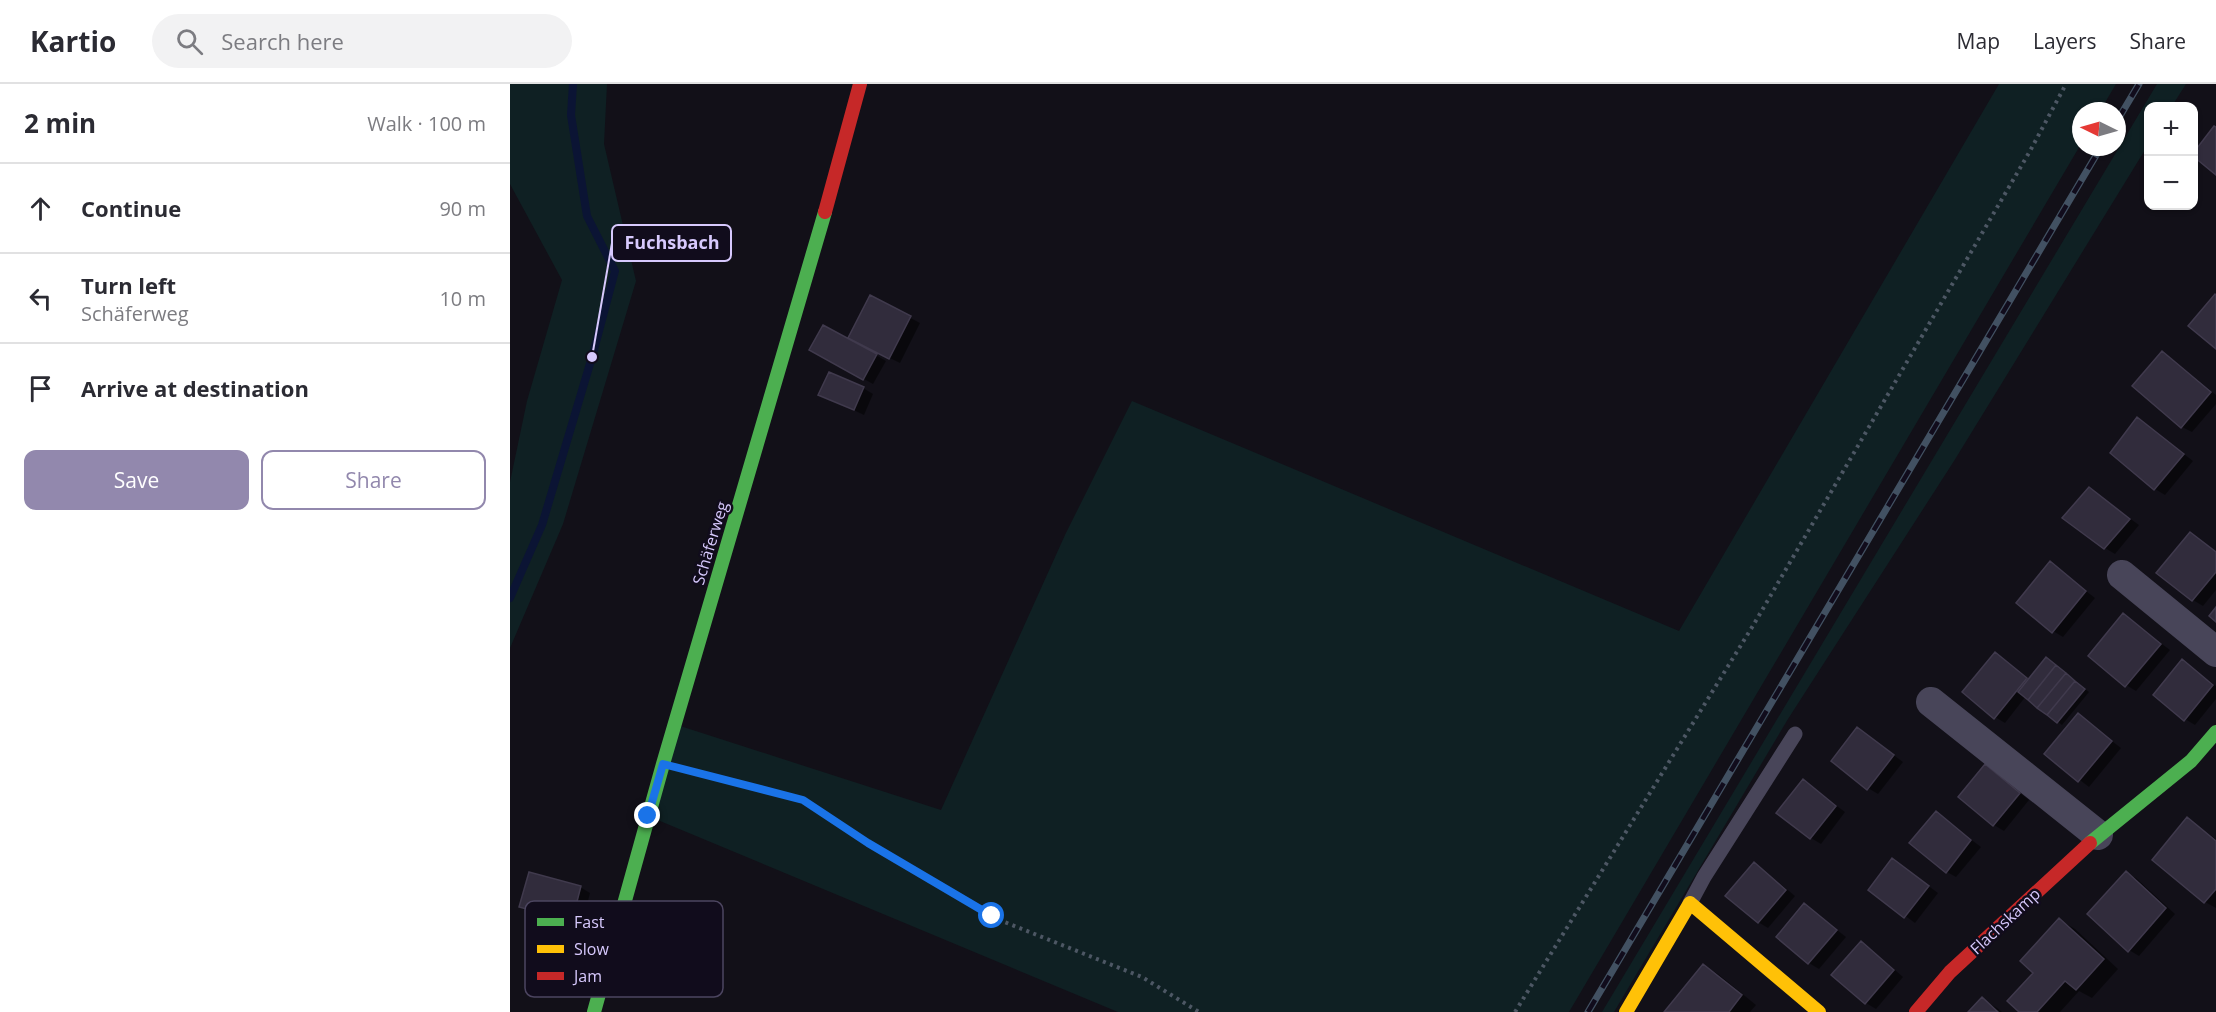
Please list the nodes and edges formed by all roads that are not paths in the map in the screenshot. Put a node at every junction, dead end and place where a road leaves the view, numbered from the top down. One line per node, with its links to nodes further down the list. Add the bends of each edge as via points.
1 (860, 84): 8 (street, Schäferweg)
2 (2122, 575): 3 (street)
3 (2216, 652)
4 (1931, 702): 7 (street)
5 (2216, 732): 7 (street, Flachskamp, via 2191,761)
6 (1795, 734): 9 (lane)
7 (2098, 835): 14 (street, Flachskamp, via 1950,972)
8 (625, 901)
9 (1690, 903): 12 (street); 13 (street)
10 (598, 997): 11 (street, Schäferweg)
11 (594, 1012)
12 (1626, 1012)
13 (1819, 1012)
14 (1916, 1012)

